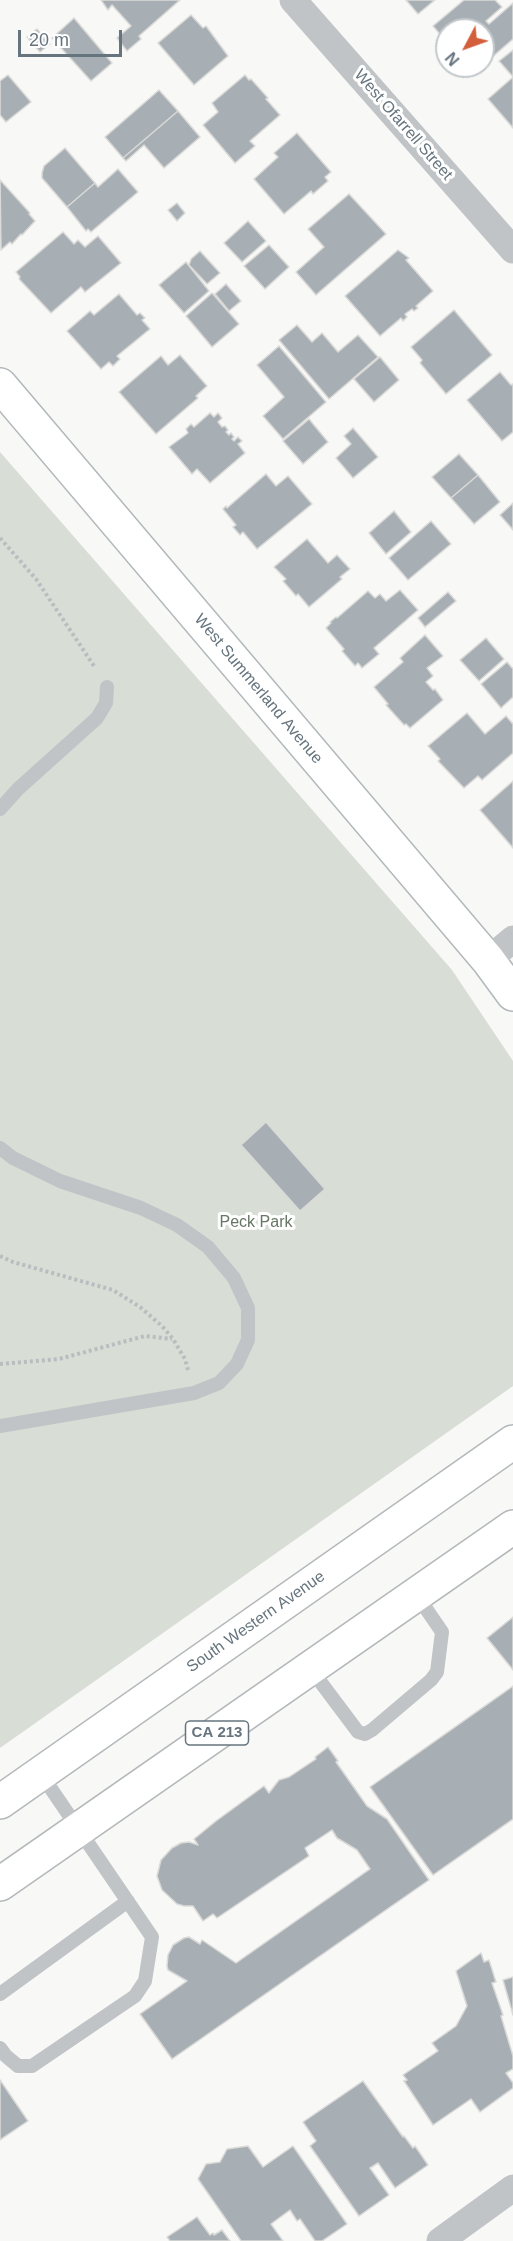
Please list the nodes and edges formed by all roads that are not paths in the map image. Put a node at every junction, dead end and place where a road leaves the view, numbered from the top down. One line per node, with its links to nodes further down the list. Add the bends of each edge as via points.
1 (293, 0): 2 (street, West Ofarrell Street)
2 (513, 250)
3 (0, 385): 7 (main road, West Summerland Avenue)
4 (107, 687): 5 (lane, via 106,703 98,718)
5 (0, 809)
6 (513, 939): 7 (street)
7 (488, 960): 8 (main road, West Summerland Avenue)
8 (513, 994)
9 (0, 1148): 10 (lane, via 60,1182 141,1208 177,1225 208,1248 234,1278 248,1308 248,1340 237,1364 219,1383 194,1393)
10 (0, 1426)
11 (513, 1442): 15 (main road, South Western Avenue)
12 (513, 1527): 13 (main road, CA 213)
13 (416, 1594): 14 (main road, CA 213); 14 (lane, via 442,1632 437,1672 372,1730 358,1732)
14 (310, 1668): 17 (main road, CA 213)
15 (41, 1774): 16 (main road, South Western Avenue); 17 (lane)
16 (0, 1802)
17 (79, 1829): 18 (main road, CA 213); 19 (lane)
18 (0, 1884)
19 (128, 1901): 20 (lane); 21 (lane, via 152,1937 145,1981 135,1996 32,2066 18,2066)
20 (0, 1994)
21 (0, 2048)
22 (513, 2188): 23 (street)
23 (440, 2241)

